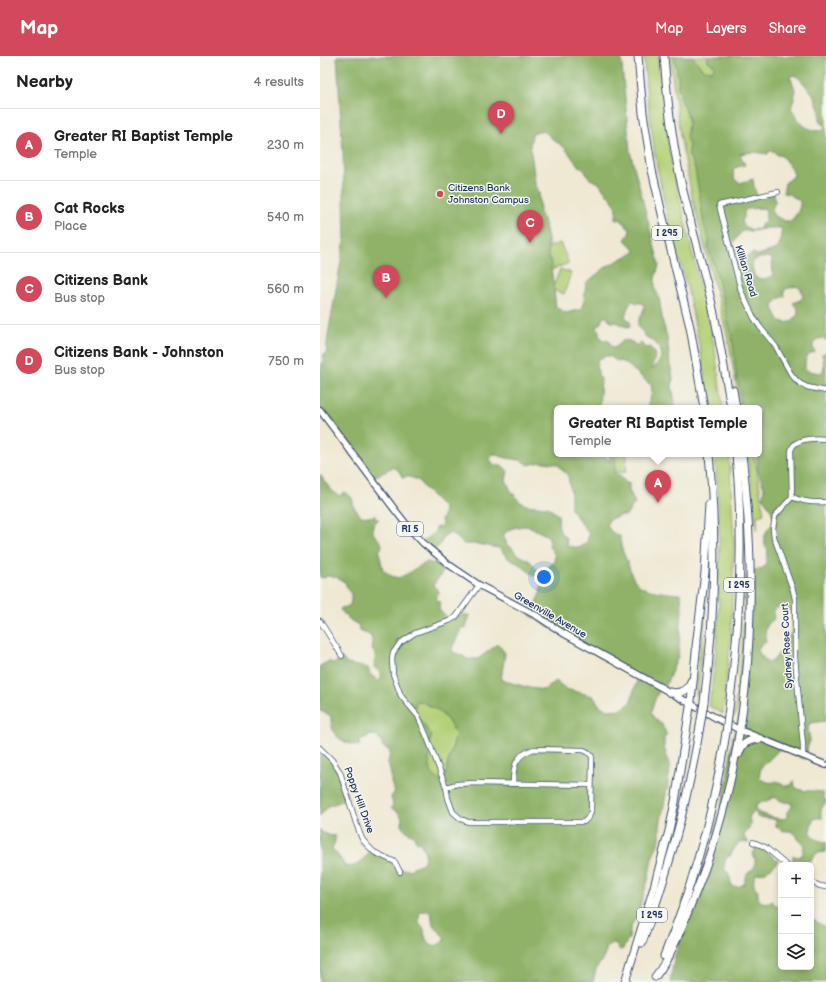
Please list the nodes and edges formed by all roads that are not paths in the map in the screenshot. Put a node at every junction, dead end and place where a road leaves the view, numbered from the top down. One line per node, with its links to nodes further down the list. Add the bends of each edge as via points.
1 (638, 56): 6 (highway, I 295, via 652,170 689,320)
2 (664, 56): 4 (highway, I 295, via 677,160)
3 (778, 192): 5 (street, Killian Road, via 719,205 741,291 754,318 776,347 791,374 801,384)
4 (720, 342): 7 (highway, I 295); 8 (highway)
5 (826, 391)
6 (704, 405)
7 (730, 405)
8 (735, 405)
9 (320, 410): 17 (main road, Greenville Avenue / RI 5, via 410,529 448,564)
10 (826, 439): 15 (street, via 808,439 794,445 791,451)
11 (709, 457): 14 (highway, I 295)
12 (736, 457): 37 (highway, I 295, bridge, via 739,589 736,646 726,733 696,861 674,930)
13 (742, 457): 23 (highway, via 748,516 750,589 748,647)
14 (712, 478): 19 (highway); 38 (highway, I 295, bridge, via 713,602 701,720 688,791 672,854 647,930)
15 (792, 497): 16 (street, via 809,502); 26 (street, Sydney Rose Court, via 775,516 773,530 795,599 795,657)
16 (826, 502)
17 (479, 585): 21 (main road, Greenville Avenue / RI 5); 31 (street, via 456,616 449,621 414,633 400,643 393,653 393,674 401,696 418,716)
18 (320, 621): 20 (street)
19 (697, 643): 21 (highway, via 689,687 681,692); 22 (highway)
20 (342, 656)
21 (669, 692): 22 (main road, Greenville Avenue / RI 5)
22 (691, 704): 23 (main road, Greenville Avenue / RI 5); 38 (highway, via 664,852)
23 (740, 730): 24 (main road, Greenville Avenue / RI 5); 28 (highway)
24 (760, 739): 26 (main road, Greenville Avenue / RI 5); 28 (highway, via 748,741 741,746)
25 (320, 748): 34 (street, Poppy Hill Drive, via 340,772 362,839 374,852 395,862)
26 (803, 756): 27 (main road, Greenville Avenue / RI 5)
27 (826, 765)
28 (731, 774): 37 (highway, via 716,838 702,878 671,952)
29 (513, 784): 30 (street); 30 (street, via 515,763 523,754 534,749 587,751 592,757); 31 (street, via 457,784)
30 (591, 785): 31 (street, via 591,811 584,822 468,822 453,812)
31 (446, 787)
32 (754, 842): 33 (street)
33 (782, 862)
34 (400, 872)
35 (814, 883): 36 (street)
36 (826, 887)
37 (654, 980)
38 (625, 982)

